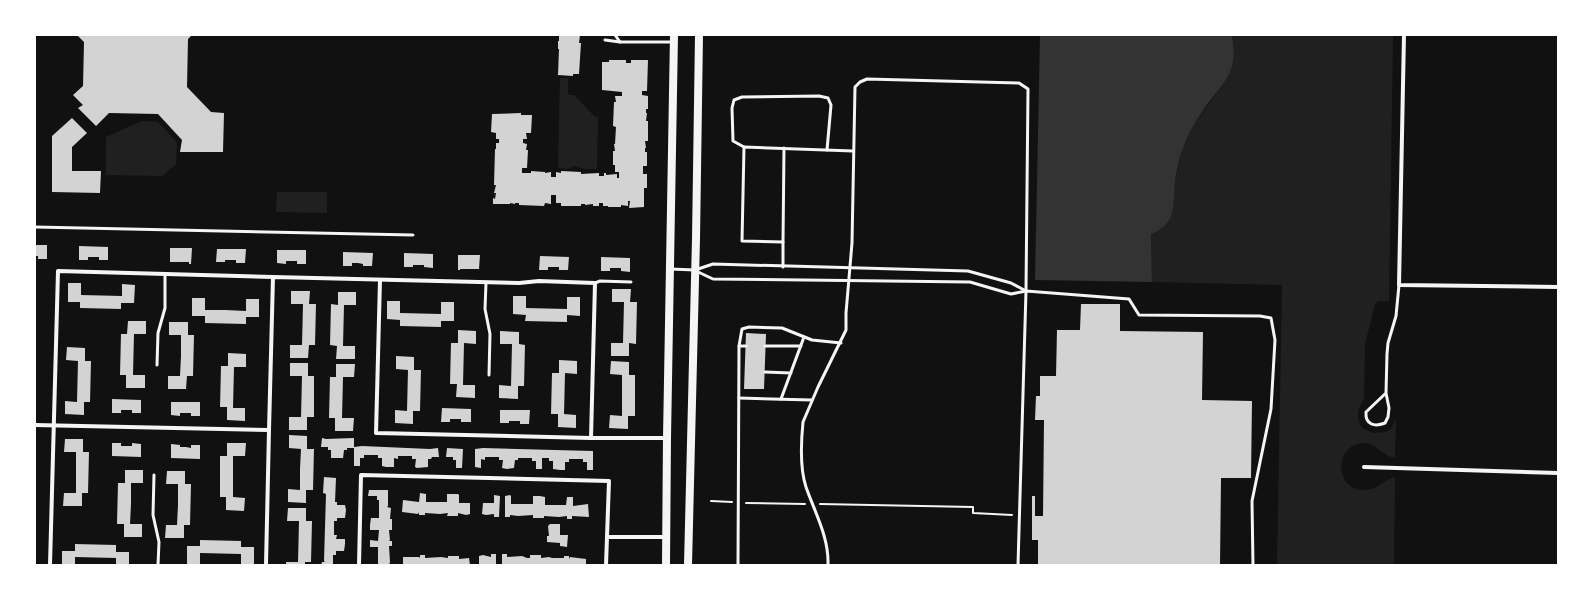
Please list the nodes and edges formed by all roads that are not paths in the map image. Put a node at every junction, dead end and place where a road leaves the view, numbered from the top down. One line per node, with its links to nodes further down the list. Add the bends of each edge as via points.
1 (615, 35): 6 (lane)
2 (698, 35): 17 (main road)
3 (1404, 35): 25 (street)
4 (674, 39): 6 (lane); 16 (main road)
5 (605, 40): 6 (lane)
6 (620, 42)
7 (744, 147): 8 (lane); 9 (lane, via 733,141 734,100 742,97 819,96 828,98 831,105); 13 (lane, via 742,241)
8 (784, 148): 9 (lane); 13 (lane)
9 (827, 150): 10 (lane)
10 (853, 151): 15 (lane); 27 (lane, via 854,87 867,79 1020,83 1028,89)
11 (35, 227): 12 (lane)
12 (413, 235)
13 (783, 242): 14 (lane)
14 (783, 267): 15 (lane); 17 (lane, via 713,264)
15 (851, 268): 21 (lane); 27 (lane, via 968,271 1011,283)
16 (669, 269): 17 (lane); 48 (main road)
17 (695, 270): 21 (lane, via 713,279); 60 (main road)
18 (165, 275): 19 (street); 34 (lane, via 165,308 158,333); 45 (street, via 58,272)
19 (273, 277): 20 (street); 46 (street)
20 (380, 280): 23 (street); 47 (street, via 376,433)
21 (850, 281): 27 (lane, via 970,282 1011,294); 29 (lane, via 846,330)
22 (630, 282): 24 (lane)
23 (486, 283): 24 (street); 39 (lane, via 485,309 490,334)
24 (594, 283): 47 (street)
25 (1399, 285): 26 (street); 40 (lane, via 1396,316 1388,342)
26 (1558, 287)
27 (1026, 291): 63 (lane); 64 (lane, via 1129,299 1139,315 1271,318 1276,340 1271,409 1252,501)
28 (804, 337): 29 (lane); 30 (lane, via 782,328 749,327 742,329); 33 (lane)
29 (841, 343): 43 (lane)
30 (739, 346): 31 (lane); 35 (lane)
31 (746, 346)
32 (765, 346): 33 (lane)
33 (801, 346): 38 (lane)
34 (157, 365)
35 (739, 372): 36 (lane); 41 (lane)
36 (745, 372)
37 (764, 372): 38 (lane)
38 (791, 373): 42 (lane)
39 (489, 375)
40 (1386, 393): 40 (lane, via 1366,412 1365,418 1374,426 1385,423 1388,417)
41 (738, 398): 42 (lane); 61 (lane)
42 (781, 399): 43 (lane)
43 (812, 400): 62 (lane, via 803,422 801,449 806,486 821,524)
44 (35, 425): 45 (street)
45 (54, 426): 46 (street); 54 (street)
46 (269, 430): 56 (street)
47 (591, 438): 48 (street)
48 (667, 438): 53 (main road)
49 (1364, 467): 50 (street)
50 (1558, 473)
51 (154, 475): 55 (lane, via 153,515 159,542)
52 (607, 536): 53 (street); 57 (street, via 609,481 361,475); 58 (street)
53 (666, 537): 59 (main road)
54 (50, 565)
55 (158, 565)
56 (266, 565)
57 (359, 565)
58 (606, 565)
59 (666, 565)
60 (688, 565)
61 (738, 565)
62 (828, 565)
63 (1018, 565)
64 (1252, 565)

